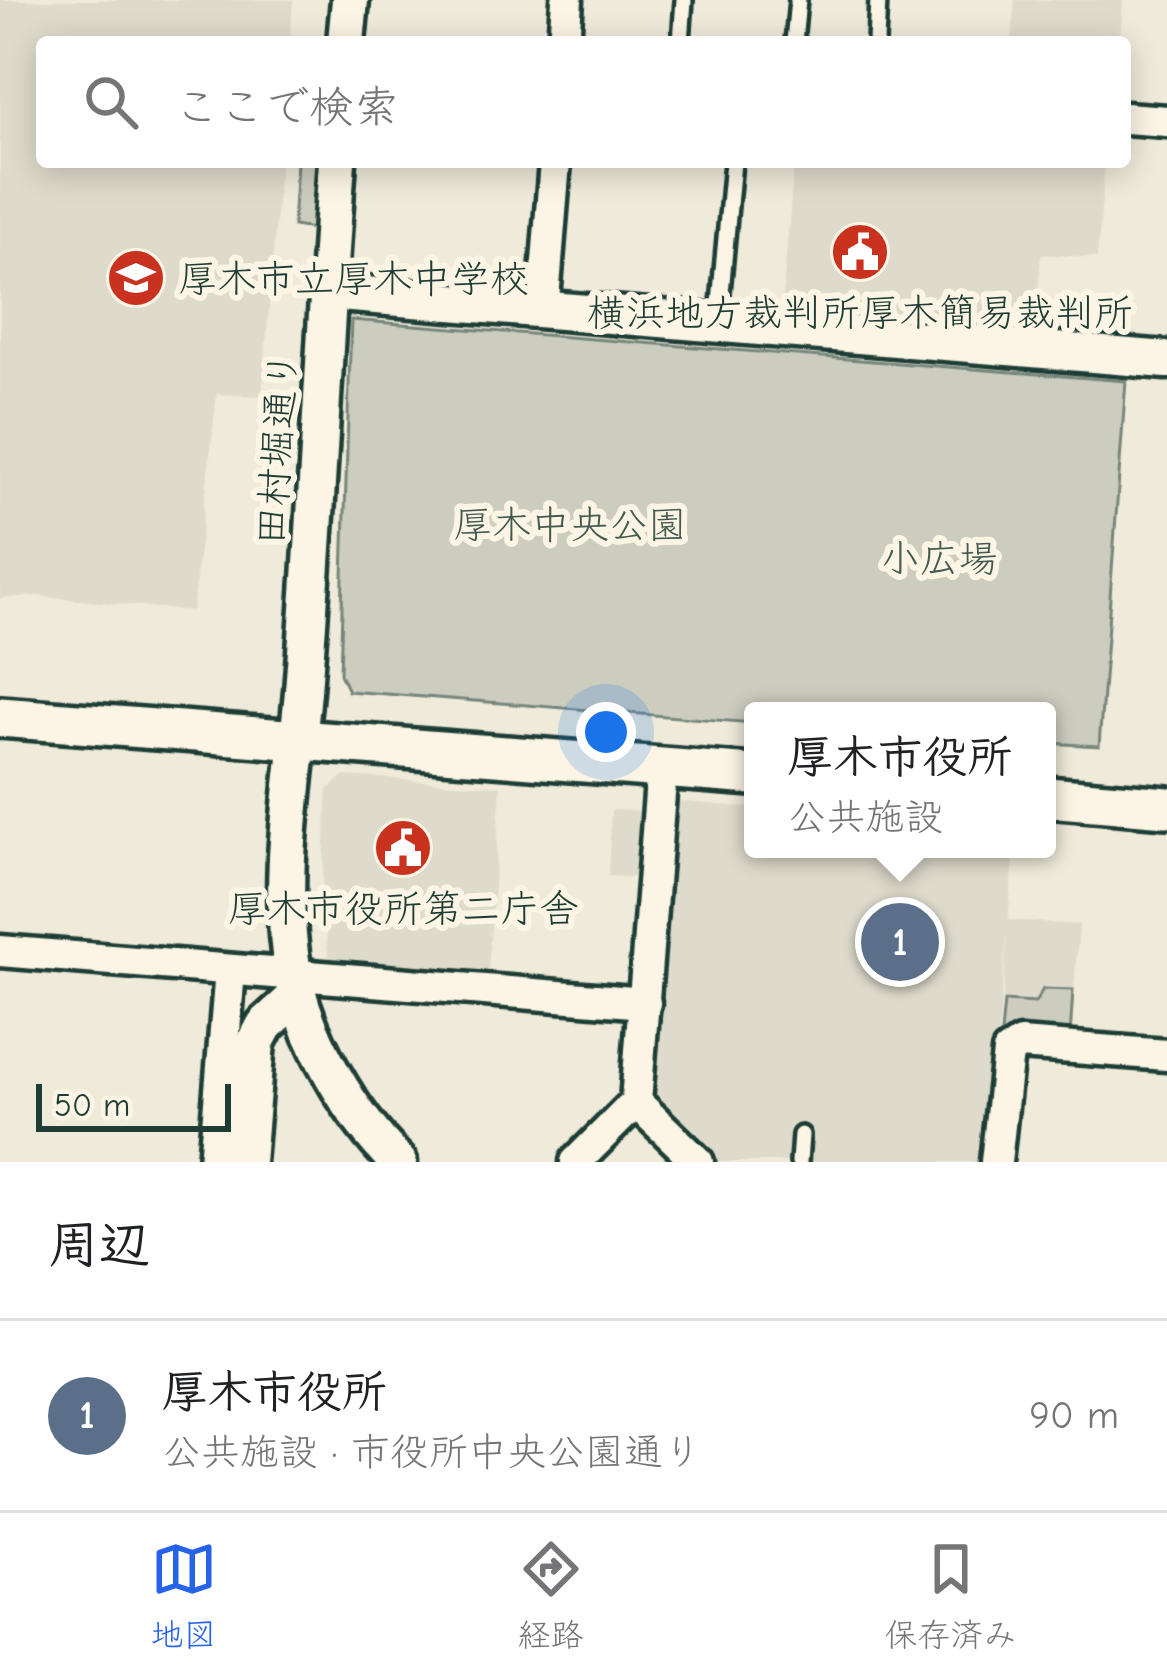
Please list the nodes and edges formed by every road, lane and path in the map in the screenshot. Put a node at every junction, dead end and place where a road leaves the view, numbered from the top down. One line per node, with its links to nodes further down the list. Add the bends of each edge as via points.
1 (350, 0): 6 (street)
2 (567, 0): 7 (street)
3 (684, 0): 8 (lane)
4 (797, 0): 9 (lane)
5 (878, 0): 10 (lane)
6 (347, 36)
7 (564, 36)
8 (681, 36)
9 (794, 36)
10 (876, 36)
11 (1131, 118): 12 (street)
12 (1167, 121)
13 (337, 168): 16 (street, 田村堀通り)
14 (554, 168): 17 (street)
15 (732, 168): 18 (lane)
16 (327, 292): 17 (street); 21 (street, 田村堀通り)
17 (543, 312): 18 (street)
18 (718, 325): 19 (street)
19 (1167, 360)
20 (0, 717): 21 (main road)
21 (298, 740): 22 (main road); 28 (street, 田村堀通り, via 287,899)
22 (662, 768): 23 (main road); 29 (street)
23 (744, 774)
24 (1056, 798): 25 (main road)
25 (1167, 807)
26 (0, 951): 27 (street)
27 (230, 970): 28 (street); 33 (street)
28 (296, 985): 29 (street); 34 (street, via 256,1042); 35 (street, via 358,1114)
29 (645, 1003): 31 (street)
30 (1167, 1054): 39 (street, via 1020,1044 1008,1052)
31 (636, 1102): 36 (street); 37 (street)
32 (801, 1135): 38 (lane)
33 (214, 1162)
34 (246, 1162)
35 (398, 1162)
36 (575, 1162)
37 (698, 1162)
38 (799, 1162)
39 (996, 1162)

